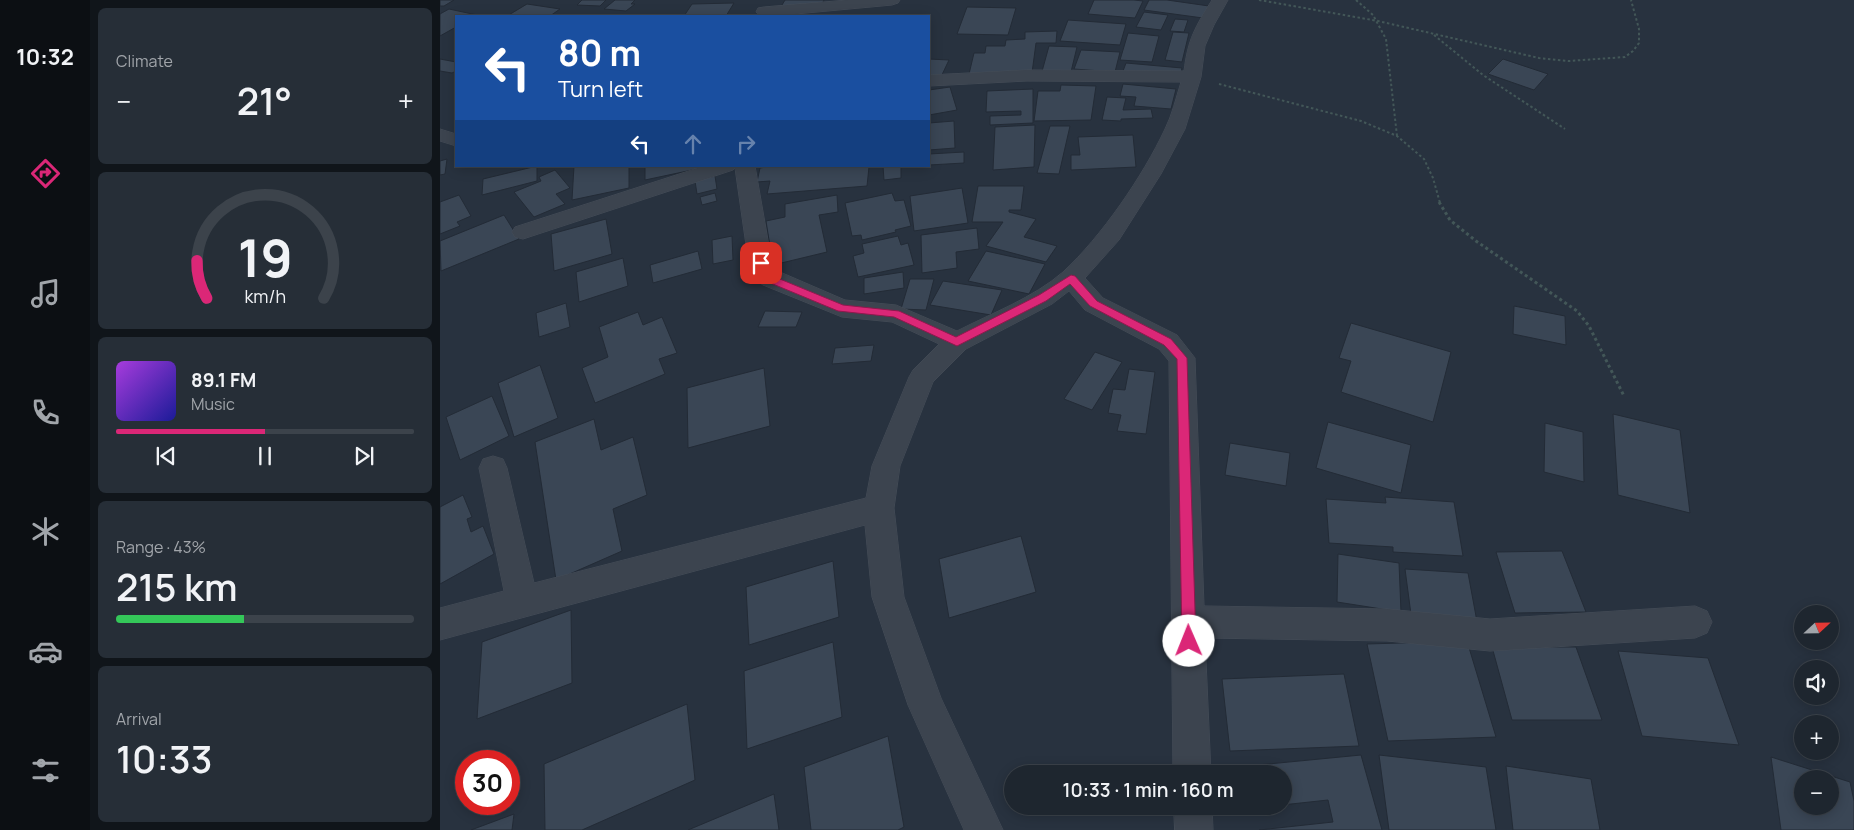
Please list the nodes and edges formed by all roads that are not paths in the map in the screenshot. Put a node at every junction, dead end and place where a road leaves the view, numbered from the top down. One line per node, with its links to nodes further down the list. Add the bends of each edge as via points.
1 (892, 0): 3 (street, via 830,7)
2 (1220, 0): 4 (street, via 1204,25 1196,46)
3 (758, 9)
4 (1192, 77): 5 (street, via 980,76); 11 (street, via 1175,129 1150,174 1111,235)
5 (930, 80)
6 (440, 135): 7 (street)
7 (455, 140)
8 (723, 167): 10 (street)
9 (746, 167): 12 (street, via 762,273 771,280 842,308 896,314)
10 (523, 232)
11 (1071, 278): 12 (street, via 1043,298); 16 (street, via 1094,304 1168,342 1182,358)
12 (957, 342): 14 (street, via 922,377 886,466)
13 (493, 468): 15 (street)
14 (879, 508): 15 (street); 21 (street, via 888,597 926,705)
15 (522, 601): 18 (street)
16 (1188, 622): 17 (street, via 1387,625 1490,635); 19 (street)
17 (1694, 622)
18 (440, 624)
19 (1192, 765)
20 (1193, 815): 22 (street)
21 (984, 830)
22 (1194, 830)

